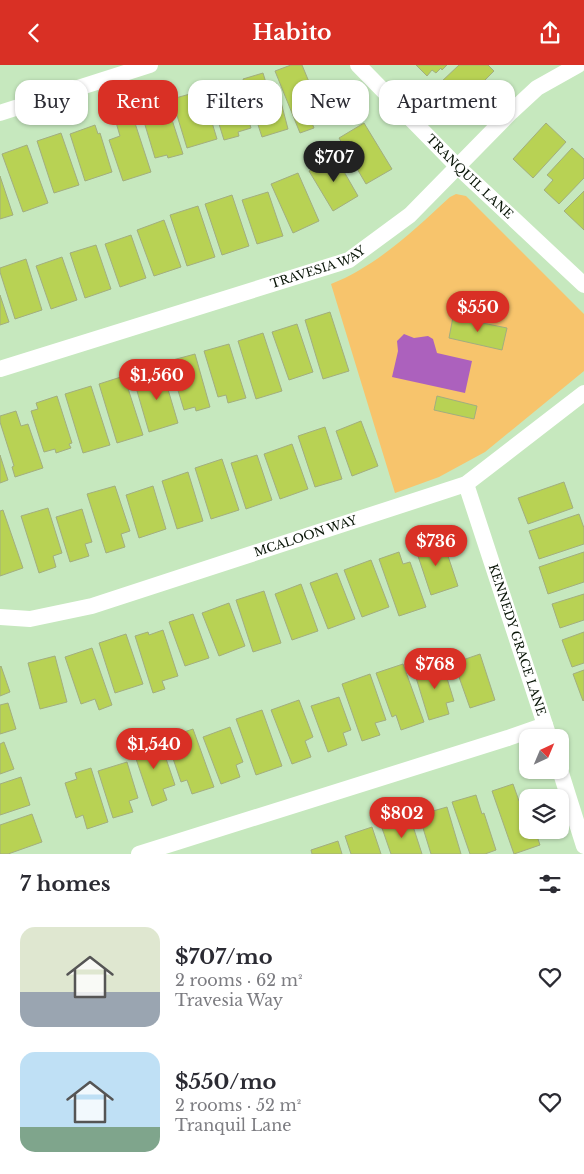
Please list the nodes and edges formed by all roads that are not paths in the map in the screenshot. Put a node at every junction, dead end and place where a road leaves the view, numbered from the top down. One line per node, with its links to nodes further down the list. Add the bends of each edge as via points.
1 (150, 65): 4 (street)
2 (358, 65): 5 (street, TRANQUIL LANE)
3 (578, 65): 5 (street, TRAVESIA WAY, via 537,88)
4 (0, 113)
5 (457, 166): 6 (street, TRANQUIL LANE); 7 (street, TRAVESIA WAY, via 410,215 349,260)
6 (584, 285)
7 (0, 369)
8 (584, 393): 9 (street, MCALOON WAY)
9 (466, 484): 10 (street, MCALOON WAY, via 92,606 30,619); 11 (street, KENNEDY GRACE LANE)
10 (0, 617)
11 (546, 729)
12 (519, 736): 15 (street)
13 (563, 779): 14 (street)
14 (584, 846)
15 (139, 854)

